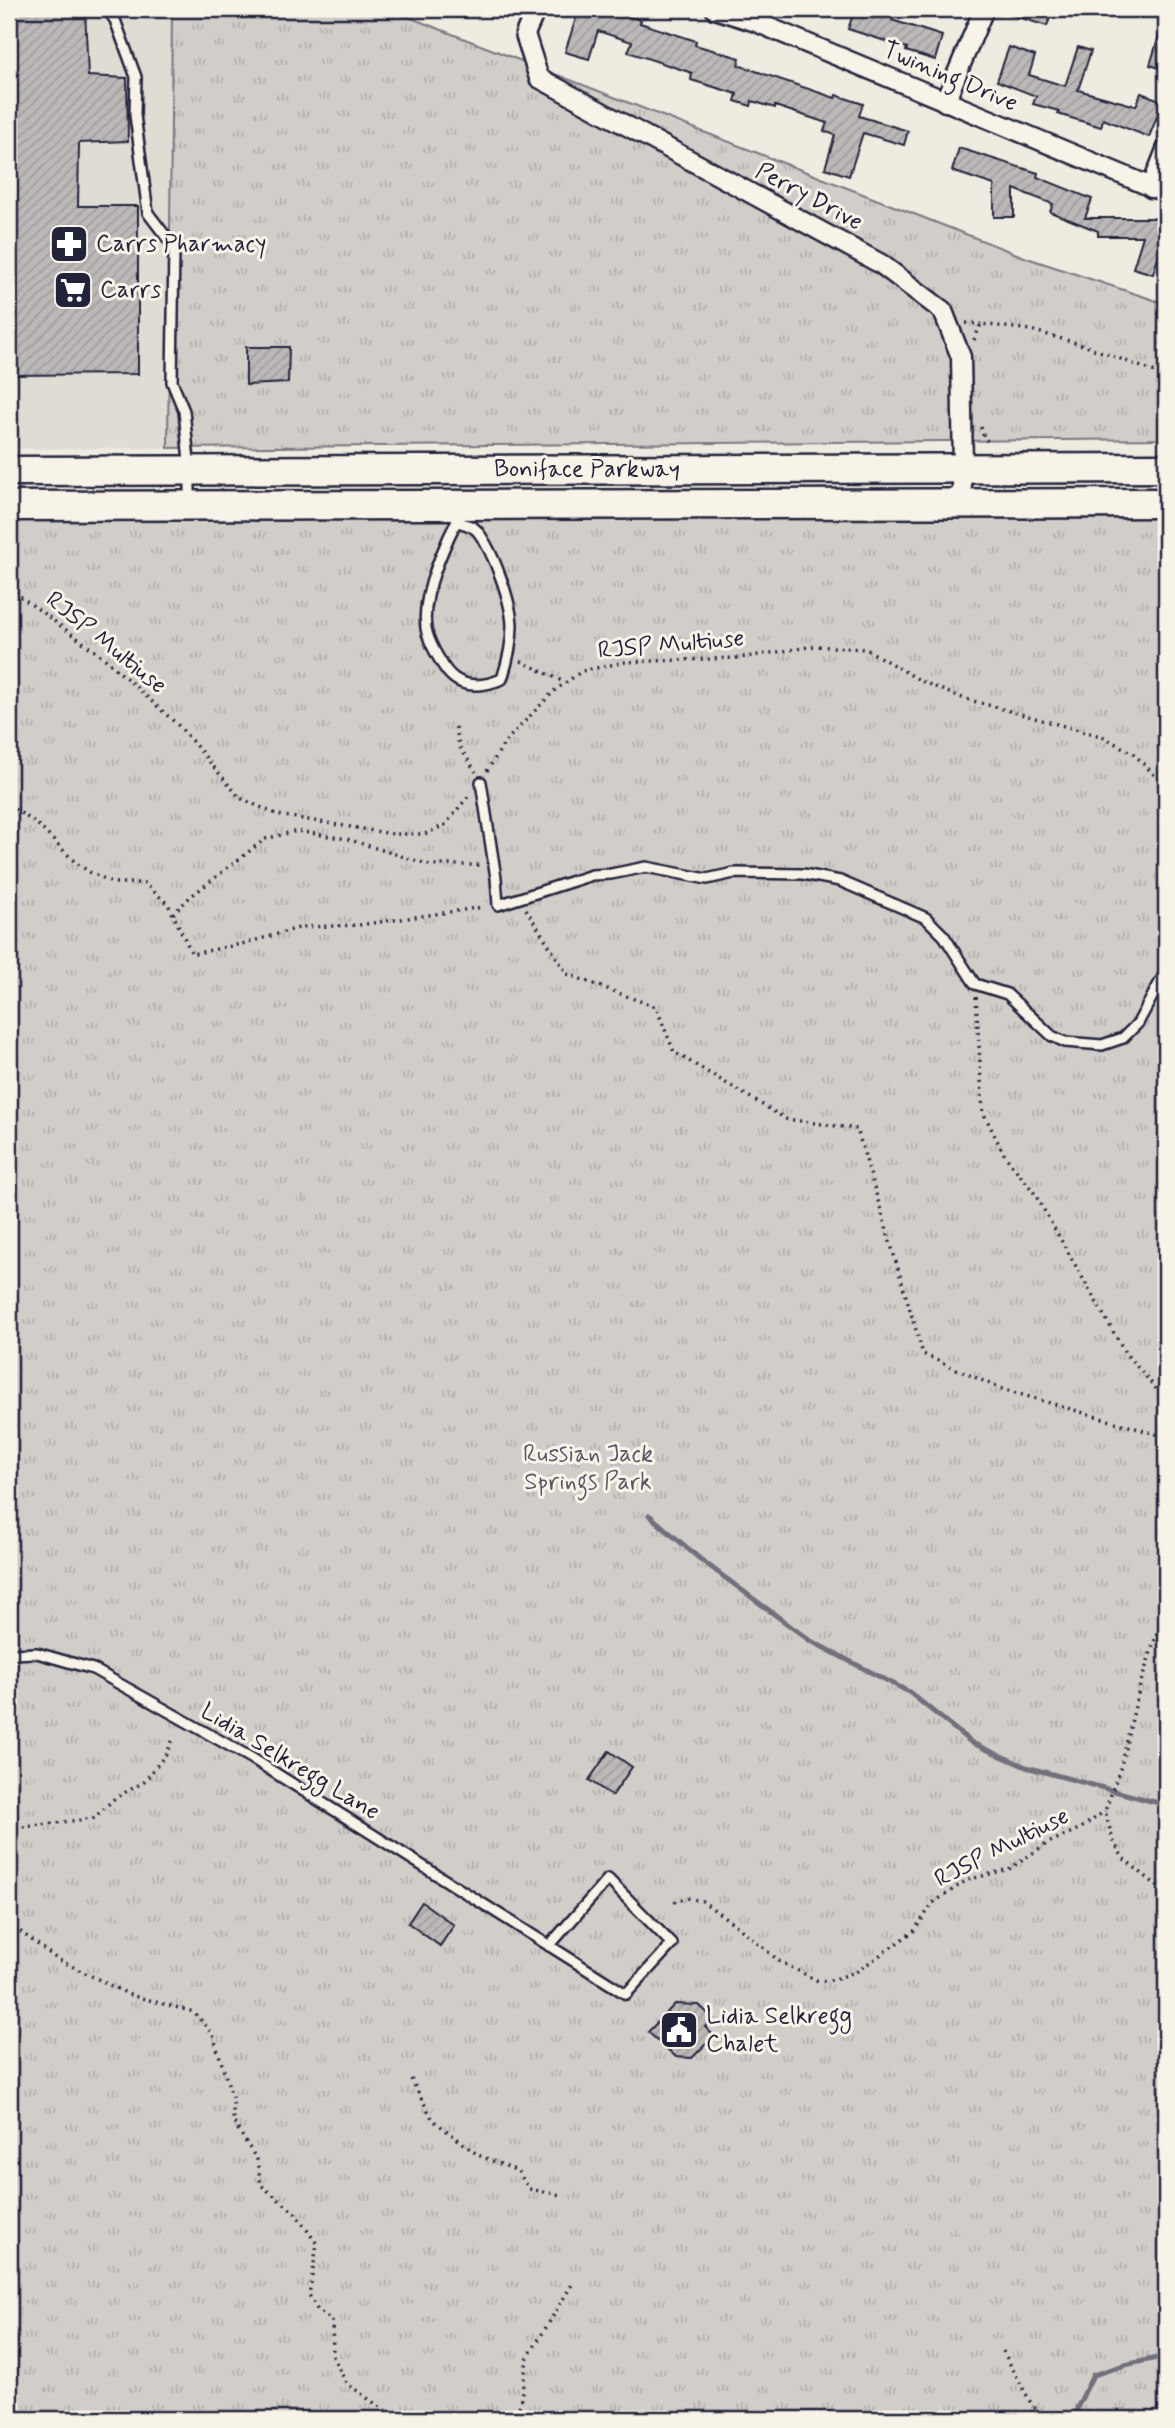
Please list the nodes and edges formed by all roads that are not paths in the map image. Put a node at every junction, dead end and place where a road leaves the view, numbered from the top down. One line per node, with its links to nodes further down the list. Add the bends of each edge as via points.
1 (107, 9): 12 (lane, via 136,77 135,115 148,213 174,247 172,382 184,411)
2 (536, 9): 9 (street, Perry Drive, via 525,34 539,79 881,264 943,311 961,357)
3 (715, 9): 5 (street, Twining Drive)
4 (984, 9): 6 (street)
5 (758, 15): 6 (street, Twining Drive)
6 (945, 102): 8 (street, Twining Drive)
7 (1166, 150): 8 (street)
8 (1159, 190)
9 (963, 468): 10 (main road, Boniface Parkway); 12 (main road, Boniface Parkway); 13 (street, Perry Drive)
10 (1166, 468)
11 (9, 471): 12 (main road, Boniface Parkway)
12 (190, 471): 15 (lane)
13 (961, 502): 14 (main road, Boniface Parkway); 17 (main road, Boniface Parkway)
14 (1166, 503)
15 (190, 505): 16 (main road, Boniface Parkway); 17 (main road, Boniface Parkway)
16 (9, 506)
17 (458, 513): 17 (lane, via 431,588 426,630 449,675 465,685 486,685 502,679 512,623 493,559 477,529)
18 (481, 782): 19 (lane, via 498,905 592,875 646,867 707,879 734,873 803,874 840,881 926,918 944,936 975,984 1007,994 1052,1036 1065,1042 1102,1045 1123,1038 1138,1023)
19 (1166, 971)
20 (9, 1654): 21 (lane, Lidia Selkregg Lane, via 37,1653 93,1669 253,1759)
21 (548, 1946): 21 (lane, Lidia Selkregg Lane, via 625,1994 671,1944 608,1879)

